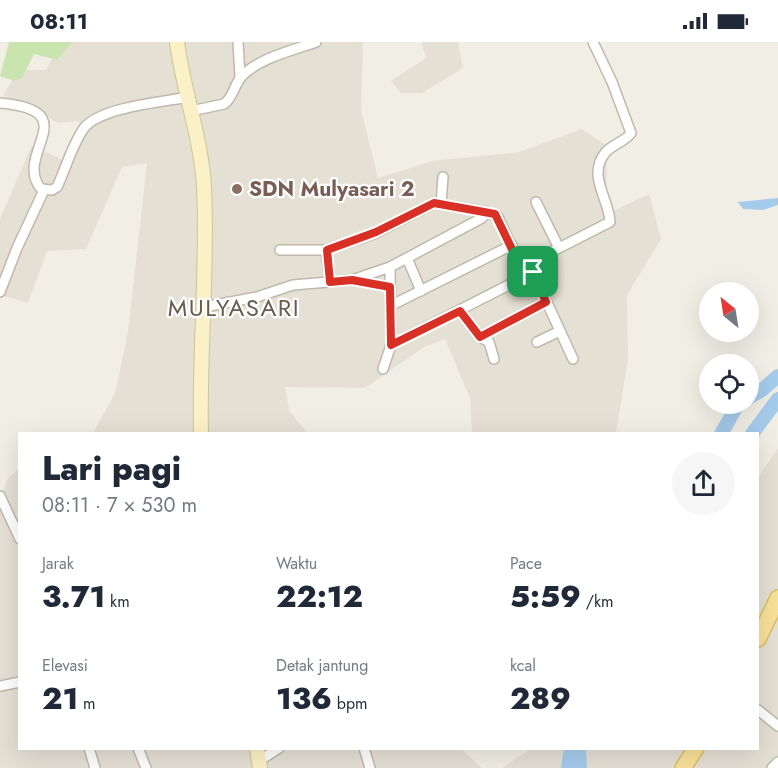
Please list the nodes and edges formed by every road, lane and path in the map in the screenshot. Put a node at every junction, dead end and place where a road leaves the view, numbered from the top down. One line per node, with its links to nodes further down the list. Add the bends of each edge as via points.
1 (177, 42): 7 (main road)
2 (238, 42): 5 (street)
3 (316, 42): 5 (street, via 260,63)
4 (593, 42): 14 (street, via 631,133 605,153 598,167 609,222)
5 (240, 77): 7 (street, via 224,104)
6 (0, 103): 9 (street, via 32,109 43,118 45,128 35,175)
7 (190, 104): 9 (street, via 140,106 95,119 80,134 57,187); 27 (main road, via 204,184)
8 (443, 177): 11 (street)
9 (44, 190): 24 (street)
10 (536, 202): 14 (street)
11 (441, 204): 12 (street); 16 (street, via 434,203 376,232)
12 (486, 212): 13 (street, via 498,217); 17 (street, via 482,218)
13 (512, 245): 19 (street); 23 (street)
14 (559, 248): 19 (street, via 549,253 546,266)
15 (280, 250): 16 (street)
16 (327, 250): 21 (street)
17 (407, 258): 18 (street); 23 (street)
18 (390, 267): 20 (street); 22 (street)
19 (529, 274): 25 (street); 28 (street)
20 (352, 280): 21 (street); 22 (street)
21 (330, 282): 27 (street, via 293,285 257,297)
22 (390, 287): 26 (street)
23 (421, 291): 26 (street)
24 (0, 292)
25 (546, 302): 29 (street); 30 (street)
26 (390, 306): 32 (street)
27 (204, 307): 36 (main road)
28 (460, 311): 30 (street); 32 (street)
29 (560, 331): 31 (street); 34 (street)
30 (480, 337): 33 (street, via 489,342)
31 (537, 342)
32 (391, 345): 35 (street)
33 (494, 359)
34 (573, 359)
35 (383, 369)
36 (201, 432)
37 (0, 496): 38 (street)
38 (4, 515): 39 (street)
39 (17, 527)
40 (778, 598): 41 (main road)
41 (759, 637)
42 (18, 682): 43 (street)
43 (0, 686)
44 (759, 711): 45 (street)
45 (778, 726)
46 (90, 750): 53 (street)
47 (139, 750): 54 (street)
48 (275, 750): 51 (street)
49 (365, 750): 55 (street)
50 (695, 750): 56 (main road)
51 (259, 759)
52 (778, 762): 57 (street)
53 (95, 768)
54 (146, 768)
55 (370, 768)
56 (683, 768)
57 (772, 768)

